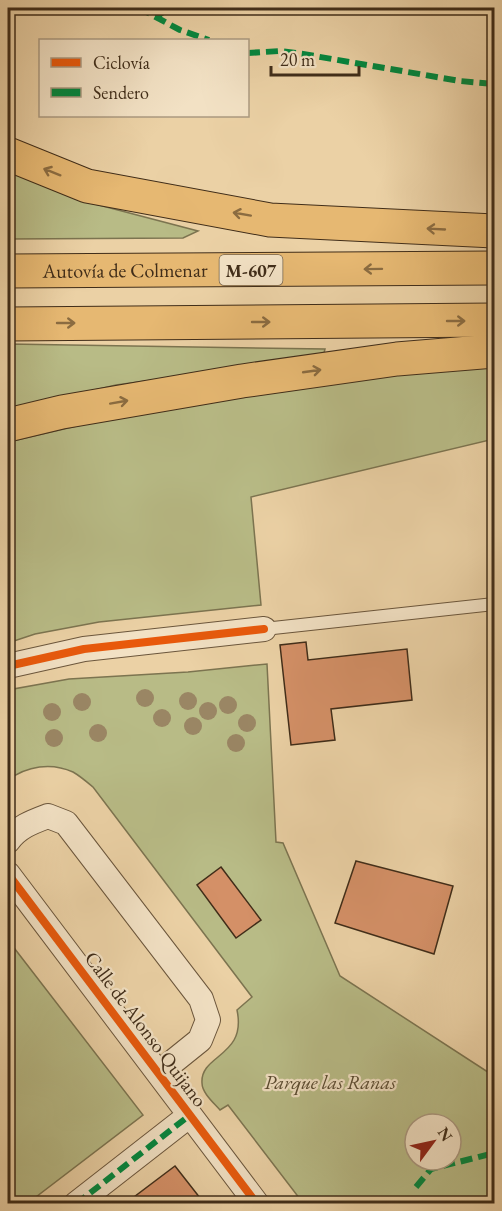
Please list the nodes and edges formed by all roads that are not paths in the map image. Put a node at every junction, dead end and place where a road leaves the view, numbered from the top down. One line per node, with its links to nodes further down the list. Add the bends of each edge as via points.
1 (8, 154): 2 (highway, one-way to 1, via 270,219 87,186)
2 (495, 231)
3 (495, 268): 4 (highway, Autovía de Colmenar / M-607, one-way to 4)
4 (8, 271)
5 (495, 320): 6 (highway, one-way to 5)
6 (8, 324)
7 (495, 351): 8 (highway, one-way to 7, via 242,381 397,359)
8 (8, 425)
9 (495, 603): 10 (lane)
10 (264, 629): 11 (street, via 84,650)
11 (8, 666)
12 (8, 841): 14 (street, Calle de Alonso Quijano, via 27,823 48,816 66,823 201,999 208,1020 200,1040)
13 (8, 874): 14 (street, Calle de Alonso Quijano)
14 (159, 1073): 15 (street, Calle de Alonso Quijano)
15 (190, 1115): 16 (street); 17 (street, Calle de Alonso Quijano)
16 (76, 1203)
17 (257, 1203)

